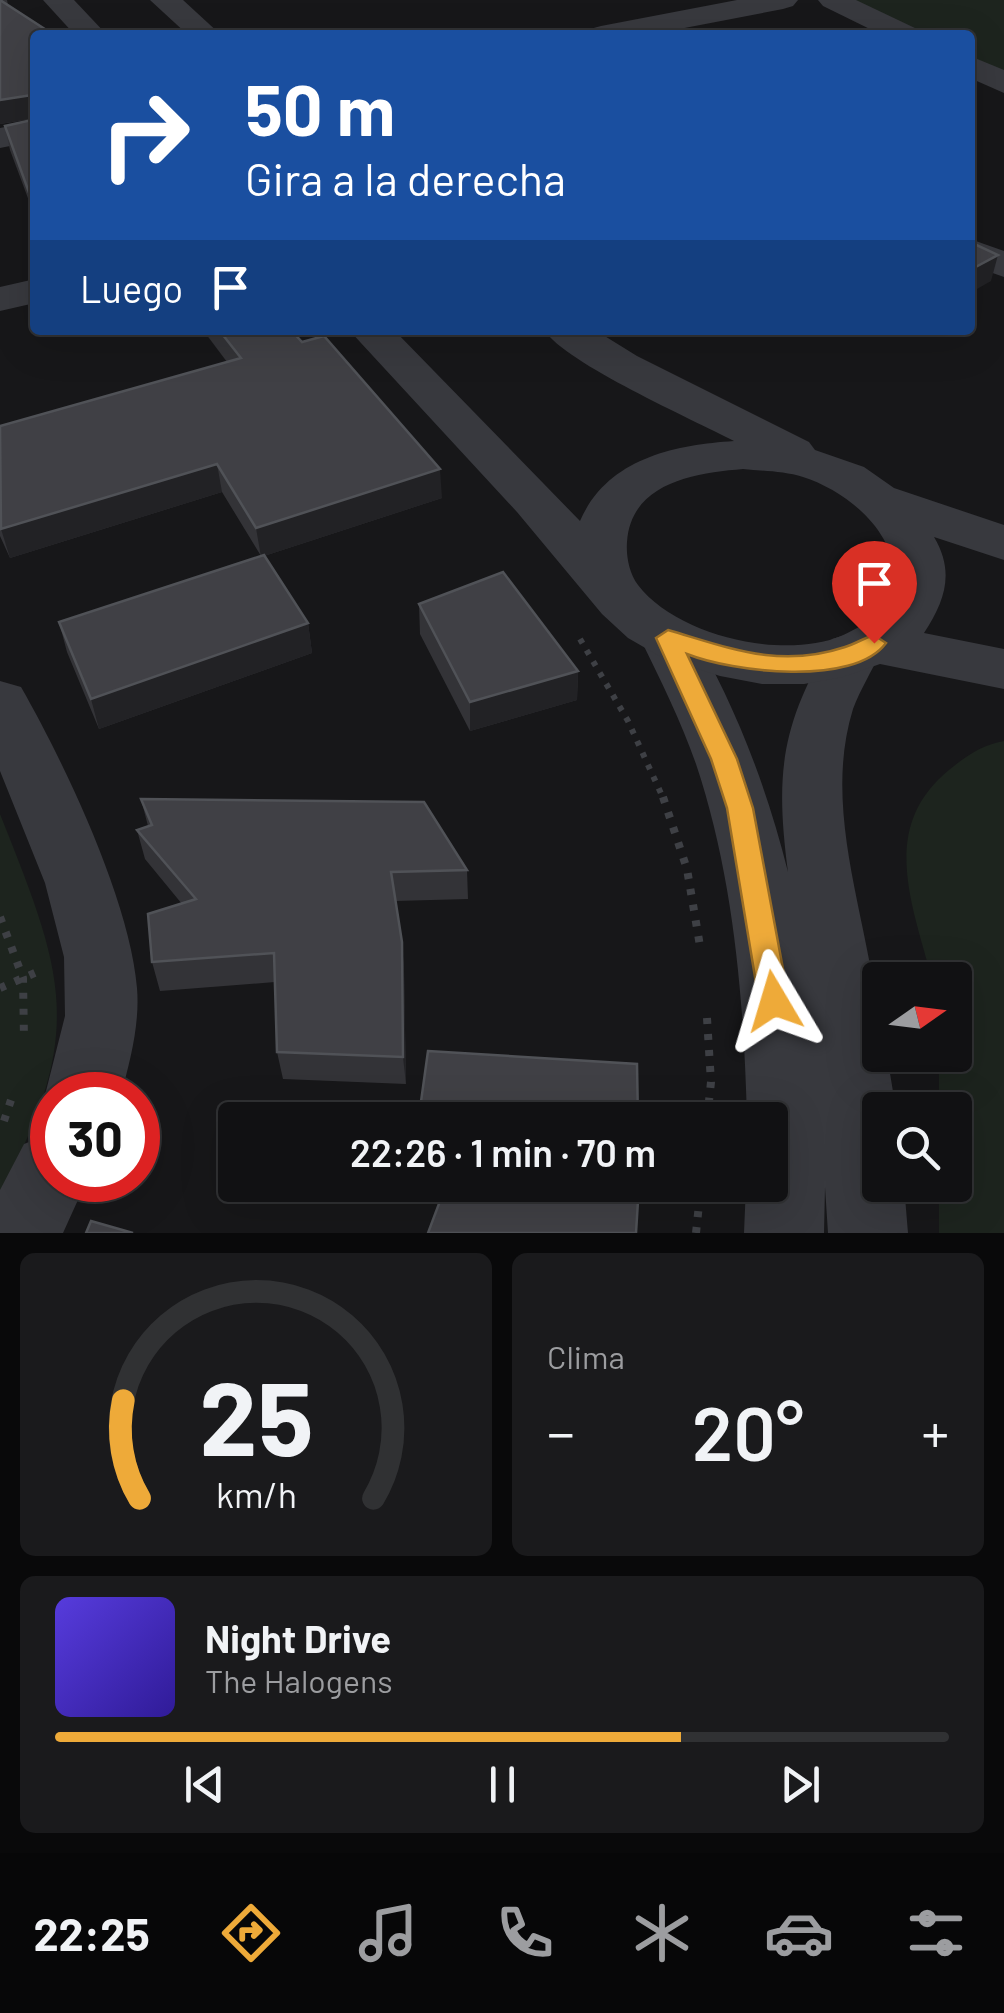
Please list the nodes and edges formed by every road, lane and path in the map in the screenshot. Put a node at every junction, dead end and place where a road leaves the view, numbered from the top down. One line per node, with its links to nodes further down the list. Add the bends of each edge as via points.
1 (63, 0): 5 (street)
2 (168, 0): 6 (street)
3 (782, 0): 7 (street)
4 (833, 0): 8 (street)
5 (88, 30)
6 (201, 30)
7 (628, 30)
8 (896, 30)
9 (975, 68): 10 (street)
10 (1004, 83)
11 (30, 132): 12 (street)
12 (0, 138)
13 (975, 253): 14 (street)
14 (1004, 265)
15 (30, 292): 16 (street)
16 (0, 299)
17 (375, 335): 22 (street, via 535,500)
18 (573, 335): 19 (street)
19 (821, 466): 20 (street); 22 (street, via 743,455 654,471 622,492 602,520 598,552)
20 (882, 501): 21 (street); 25 (street, via 919,557 919,589 905,618)
21 (1004, 543)
22 (608, 586): 24 (street, via 632,614)
23 (578, 636): 29 (path, via 664,798 687,870)
24 (668, 638): 25 (street, via 759,664 808,664); 40 (street, via 724,759 753,868 782,1074)
25 (863, 648): 26 (street); 41 (street, via 824,709 812,814 858,1102)
26 (1004, 669)
27 (0, 702): 32 (street, via 98,946 103,992)
28 (0, 917): 31 (path, via 23,978)
29 (702, 954)
30 (706, 1008): 34 (path)
31 (22, 1056)
32 (90, 1072)
33 (16, 1086): 35 (path)
34 (708, 1102)
35 (0, 1132)
36 (36, 1202): 38 (street)
37 (699, 1202): 39 (path)
38 (21, 1233)
39 (696, 1233)
40 (784, 1233)
41 (868, 1233)

